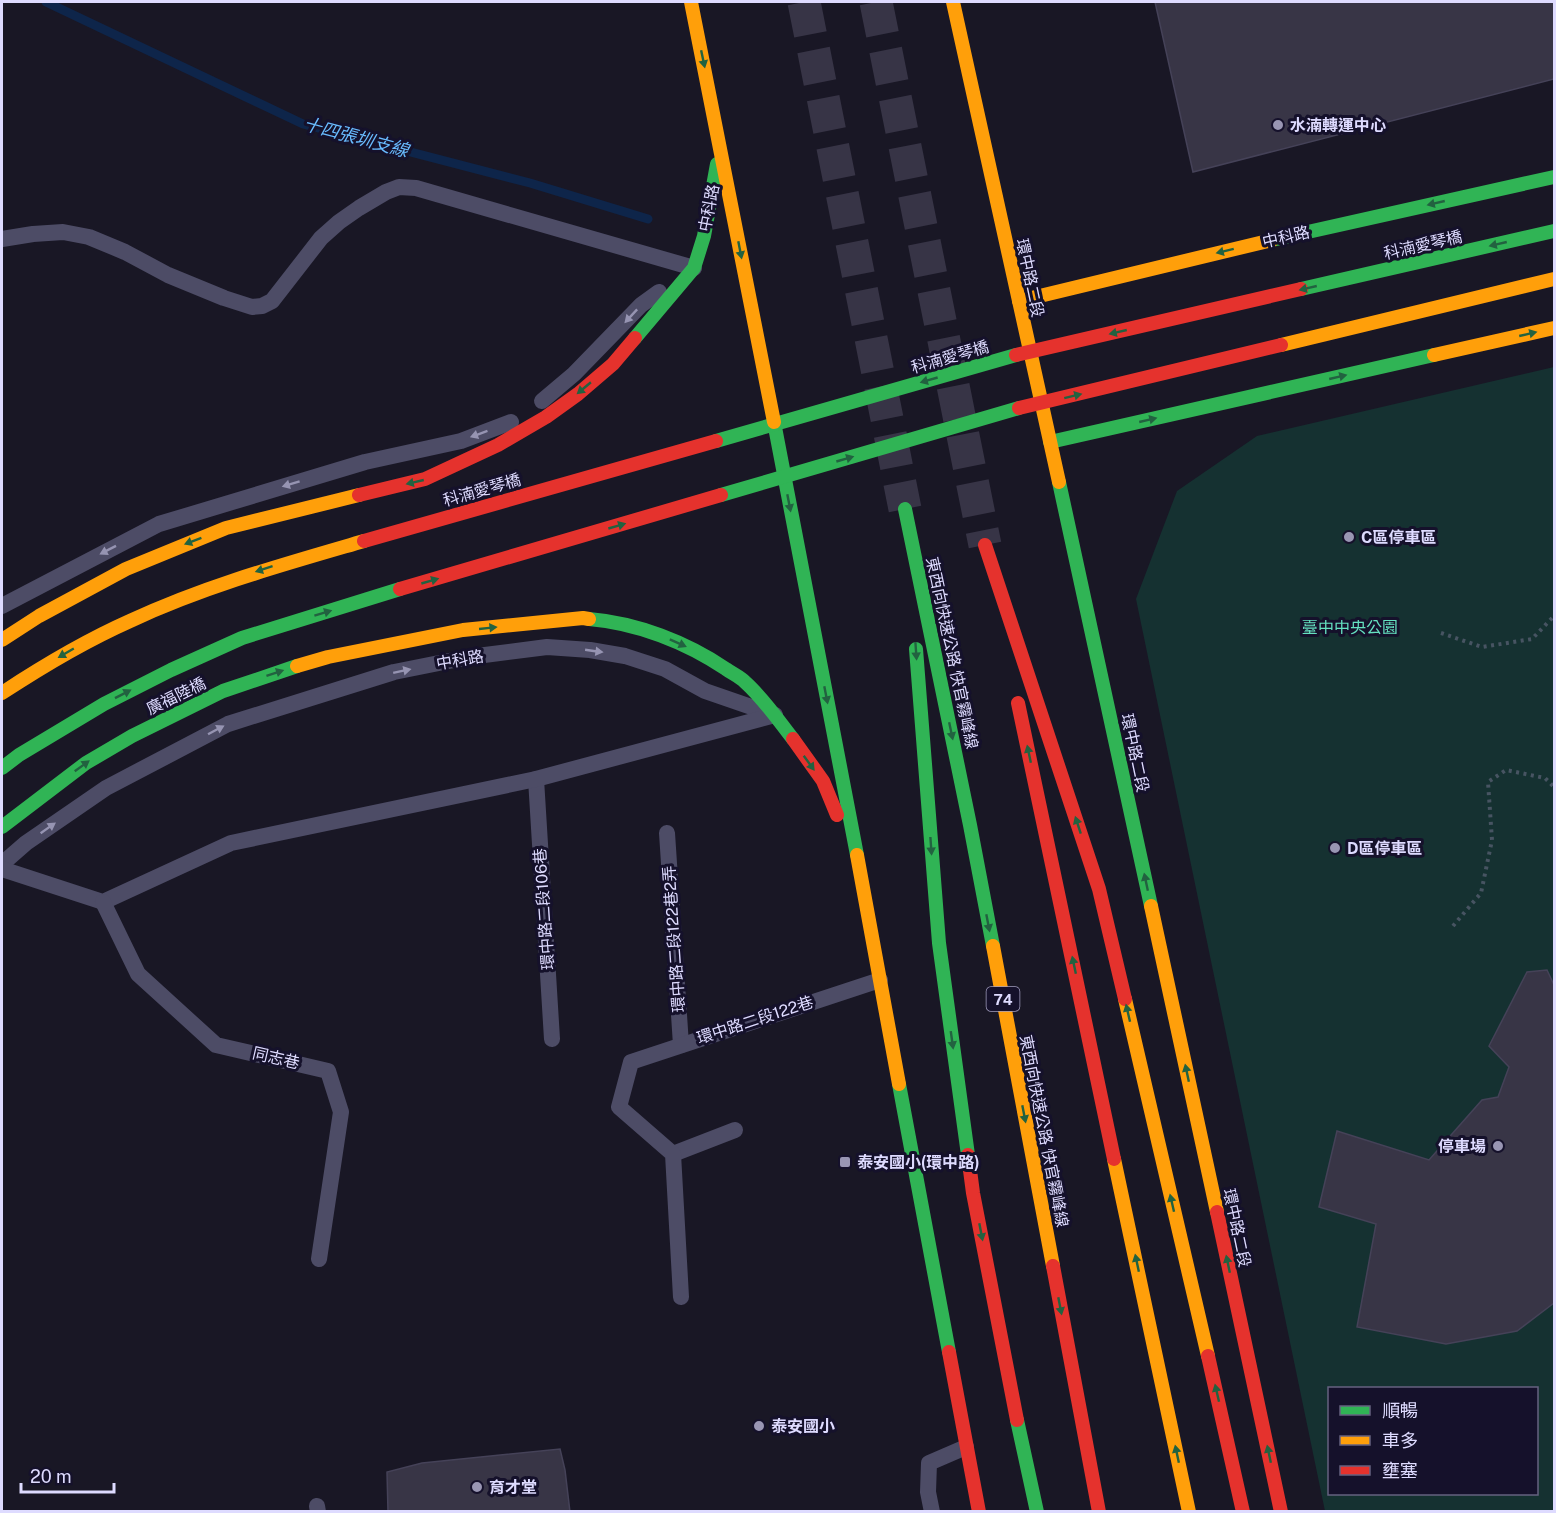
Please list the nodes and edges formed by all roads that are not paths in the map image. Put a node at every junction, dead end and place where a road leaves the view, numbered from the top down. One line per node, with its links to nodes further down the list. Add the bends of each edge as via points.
1 (691, 2): 3 (main road, one-way to 3)
2 (953, 2): 9 (main road, 環中路二段)
3 (720, 147): 7 (main road, 中科路, via 704,236); 26 (main road, one-way to 26)
4 (1554, 177): 9 (main road, 中科路, one-way to 9)
5 (1554, 231): 18 (main road, 科湳愛琴橋, one-way to 18, via 1009,357 294,560 166,605 71,649)
6 (2, 239): 7 (lane, via 63,232 89,237 224,298 252,307 262,306 273,301 321,238 359,208 399,187 416,188)
7 (694, 268): 12 (lane, one-way to 12, via 641,305 536,407 506,424 461,441 365,462 159,524); 15 (main road, 中科路, one-way to 15, via 613,364 546,417 498,445 425,479 226,528 170,550 126,569)
8 (1554, 279): 20 (main road, 廣福陸橋, one-way to 8, via 104,704 242,638 1016,409)
9 (1019, 301): 11 (main road, 環中路二段)
10 (1554, 327): 11 (main road, one-way to 10)
11 (1050, 442): 42 (main road, 環中路二段, one-way to 11)
12 (2, 606)
13 (914, 615): 39 (main road, 東西向快速公路 快官霧峰線 / 74, one-way to 39, via 905,509 970,825)
14 (915, 638): 38 (main road, one-way to 38, via 939,944 973,1193)
15 (2, 640)
16 (1010, 663): 41 (main road, one-way to 16, via 1099,889 985,545)
17 (1015, 686): 40 (main road, one-way to 17)
18 (2, 693)
19 (775, 715): 21 (lane); 22 (main road, 廣福陸橋, one-way to 19, via 86,763 223,691 328,657 463,630 583,618 613,621 678,642 711,659 745,682); 24 (lane, 中科路, one-way to 19, via 106,788 228,724 394,672 469,657 547,647 625,656 665,669 705,691); 26 (main road, one-way to 26, via 823,781)
20 (2, 768)
21 (536, 779): 27 (lane, via 231,843); 29 (lane, 環中路二段106巷)
22 (2, 827)
23 (667, 833): 30 (lane, 環中路二段122巷2弄)
24 (2, 864)
25 (2, 869): 27 (lane)
26 (860, 872): 28 (main road)
27 (103, 902): 33 (lane, 同志巷, via 138,974 216,1045 328,1071 341,1112)
28 (880, 980): 30 (lane, 環中路二段122巷); 35 (main road)
29 (552, 1039)
30 (681, 1045): 32 (lane, 環中路二段122巷, via 631,1062 619,1107)
31 (735, 1130): 32 (lane)
32 (673, 1154): 34 (lane)
33 (319, 1259)
34 (681, 1297)
35 (966, 1447): 36 (lane, via 929,1463); 37 (main road)
36 (932, 1512)
37 (979, 1512)
38 (1037, 1512)
39 (1099, 1512)
40 (1189, 1512)
41 (1243, 1512)
42 (1281, 1512)

